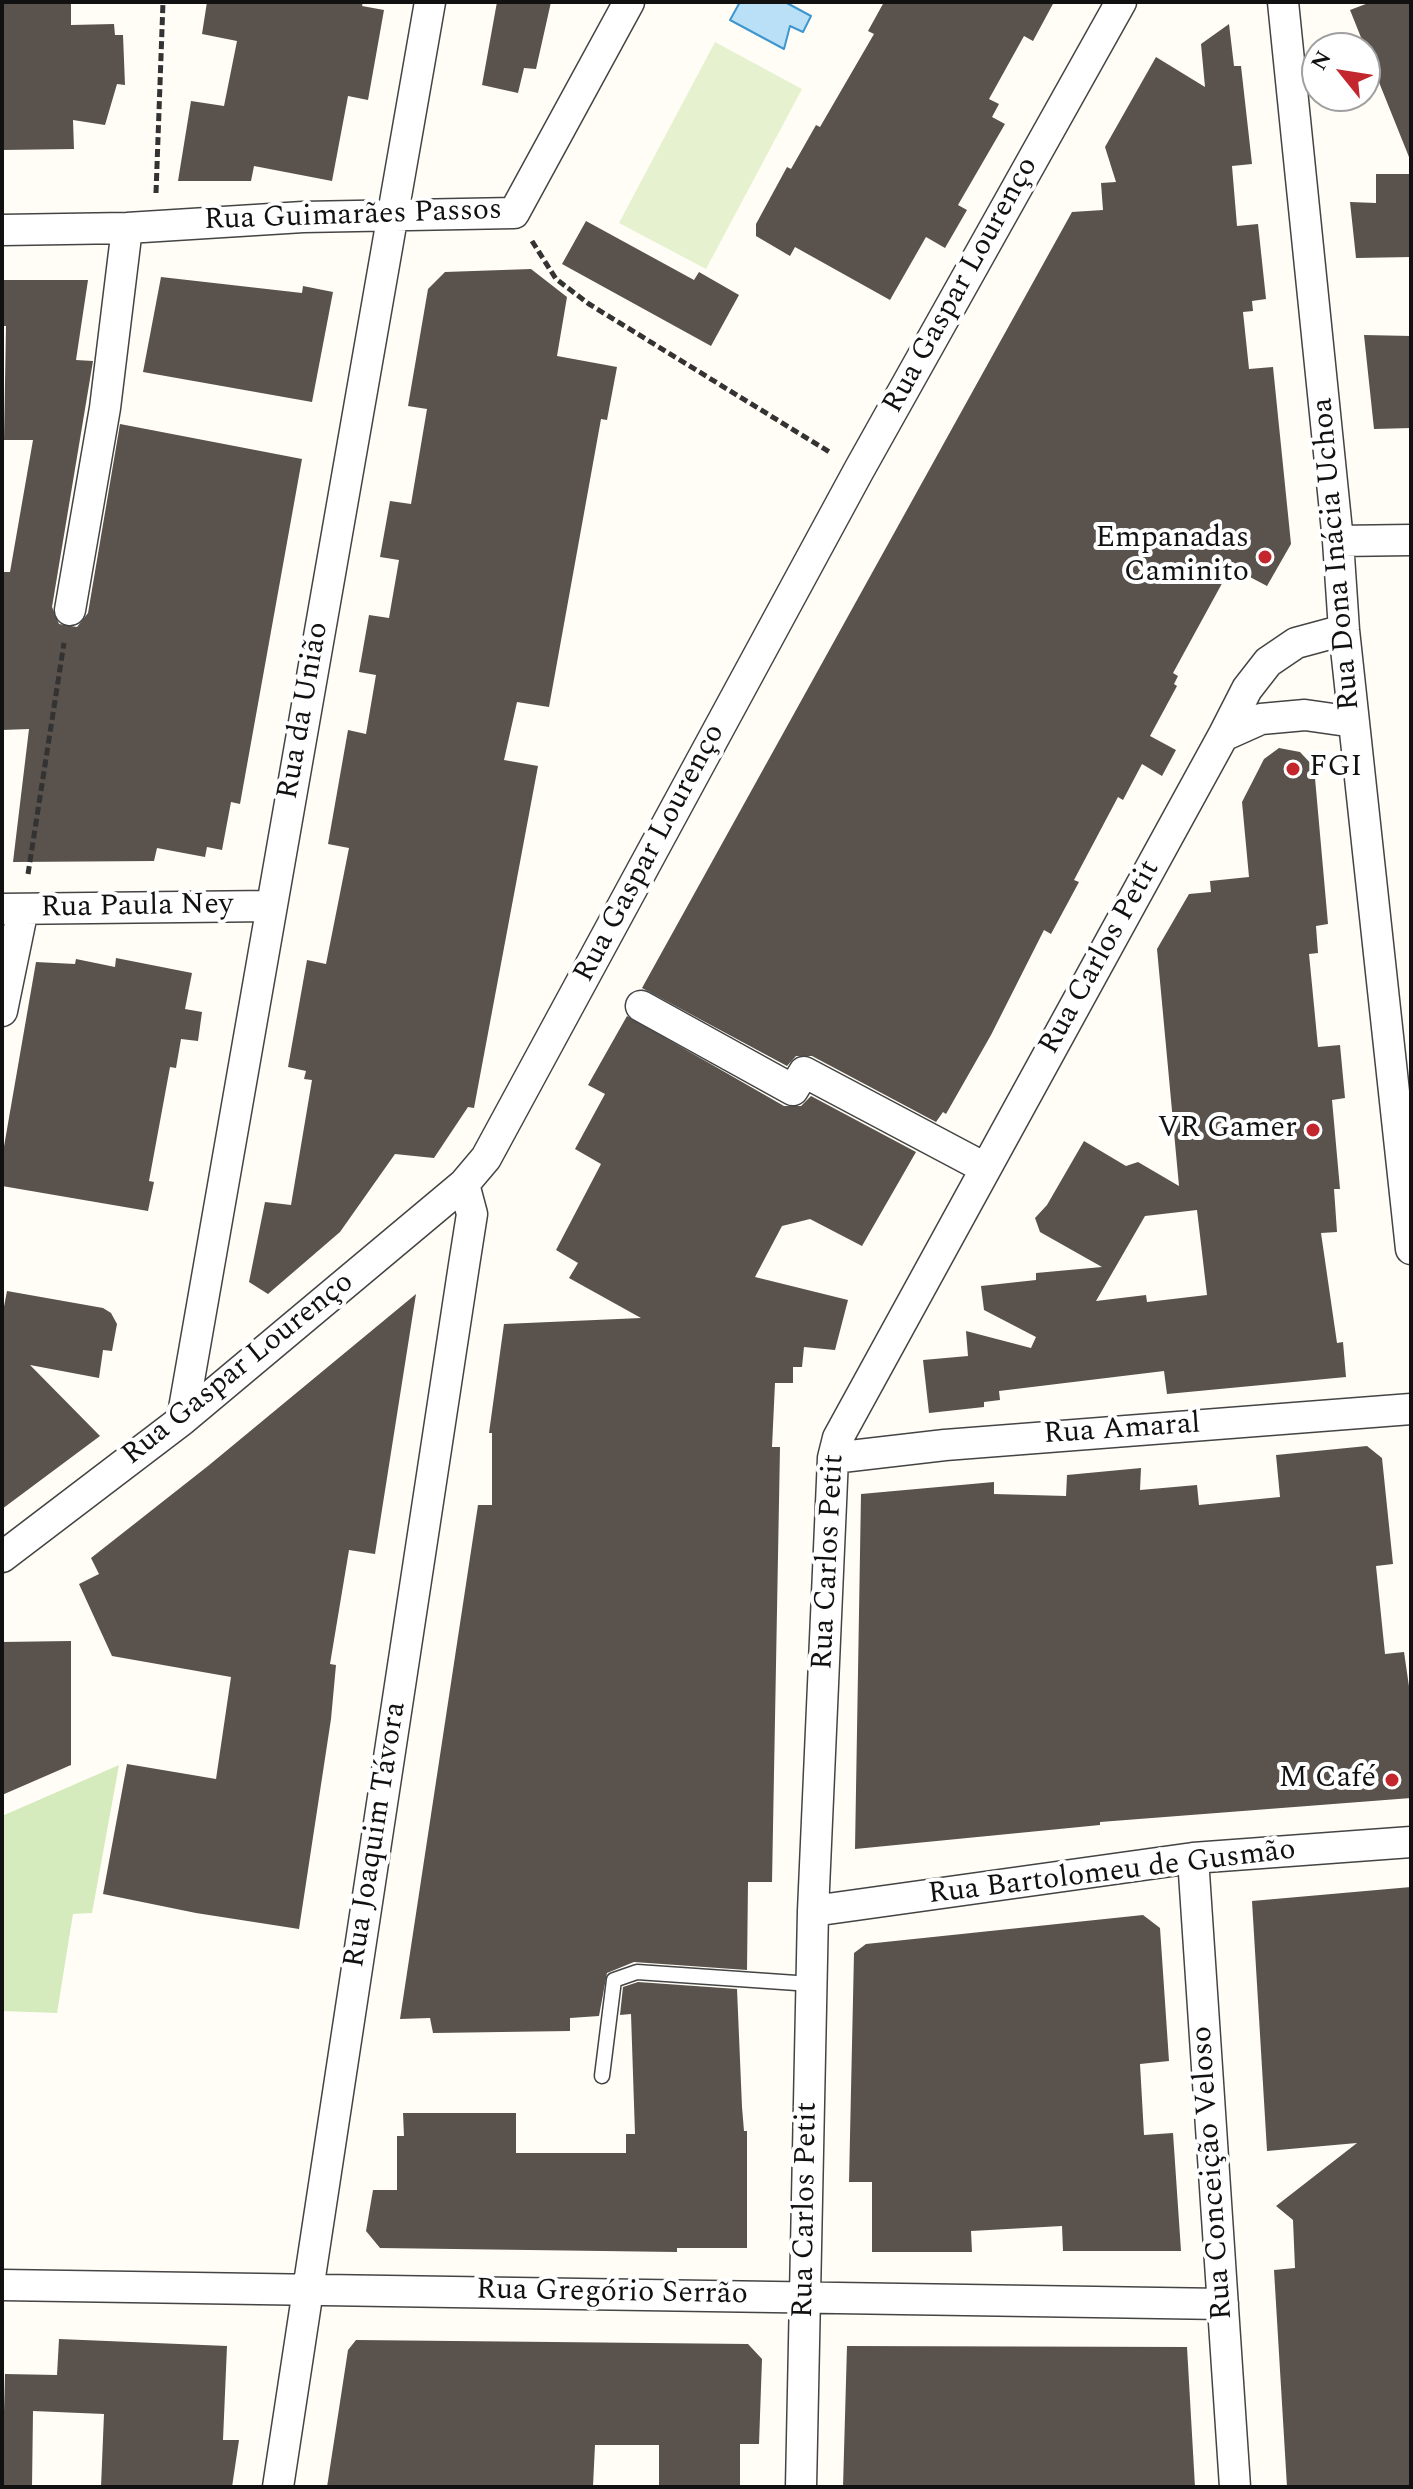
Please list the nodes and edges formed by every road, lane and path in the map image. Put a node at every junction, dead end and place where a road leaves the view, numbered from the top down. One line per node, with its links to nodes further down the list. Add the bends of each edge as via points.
1 (163, 2): 8 (path)
2 (430, 2): 7 (street, Rua da União)
3 (629, 2): 6 (street, Rua Guimarães Passos)
4 (1121, 2): 10 (street, Rua Gaspar Lourenço)
5 (1283, 2): 12 (street, Rua Dona Inácia Uchoa)
6 (514, 213): 7 (street, Rua Guimarães Passos); 10 (path, via 556,279)
7 (390, 216): 8 (street, Rua Guimarães Passos); 17 (street, Rua da União)
8 (140, 227): 9 (street, Rua Guimarães Passos); 13 (street)
9 (2, 230)
10 (859, 470): 23 (street, Rua Gaspar Lourenço, via 486,1158)
11 (1411, 540): 12 (street)
12 (1338, 541): 14 (street, Rua Dona Inácia Uchoa)
13 (70, 610): 18 (path)
14 (1344, 630): 15 (street, Rua Dona Inácia Uchoa); 16 (street, Rua Carlos Petit, via 1296,643 1268,662)
15 (1354, 722): 16 (street, via 1305,715 1261,719); 21 (street, Rua Dona Inácia Uchoa)
16 (1223, 736): 22 (street, Rua Carlos Petit)
17 (271, 906): 18 (street, Rua Paula Ney); 26 (street, Rua da União)
18 (12, 909): 20 (street)
19 (641, 1006): 22 (street, via 793,1090 804,1072)
20 (2, 1011)
21 (1403, 1103): 24 (street, Rua Dona Inácia Uchoa)
22 (985, 1168): 27 (street, Rua Carlos Petit, via 845,1422)
23 (464, 1184): 26 (street, Rua Gaspar Lourenço); 35 (street, Rua Joaquim Távora, via 472,1214)
24 (1411, 1249)
25 (1411, 1409): 27 (street, Rua Amaral)
26 (182, 1420): 28 (street, Rua Gaspar Lourenço)
27 (833, 1458): 31 (street, Rua Carlos Petit)
28 (2, 1557)
29 (1411, 1842): 30 (street, Rua Bartolomeu de Gusmão)
30 (1193, 1858): 31 (street, Rua Bartolomeu de Gusmão); 37 (street, Rua Conceição Veloso)
31 (813, 1911): 32 (street, Rua Carlos Petit)
32 (811, 1984): 33 (lane, via 637,1972 614,1980); 36 (street, Rua Carlos Petit)
33 (602, 2076)
34 (2, 2285): 35 (street, Rua Gregório Serrão)
35 (307, 2288): 36 (street, Rua Gregório Serrão); 38 (street, Rua Joaquim Távora)
36 (805, 2297): 37 (street, Rua Gregório Serrão); 39 (street, Rua Carlos Petit)
37 (1223, 2304): 40 (street, Rua Conceição Veloso)
38 (278, 2487)
39 (801, 2487)
40 (1235, 2487)

